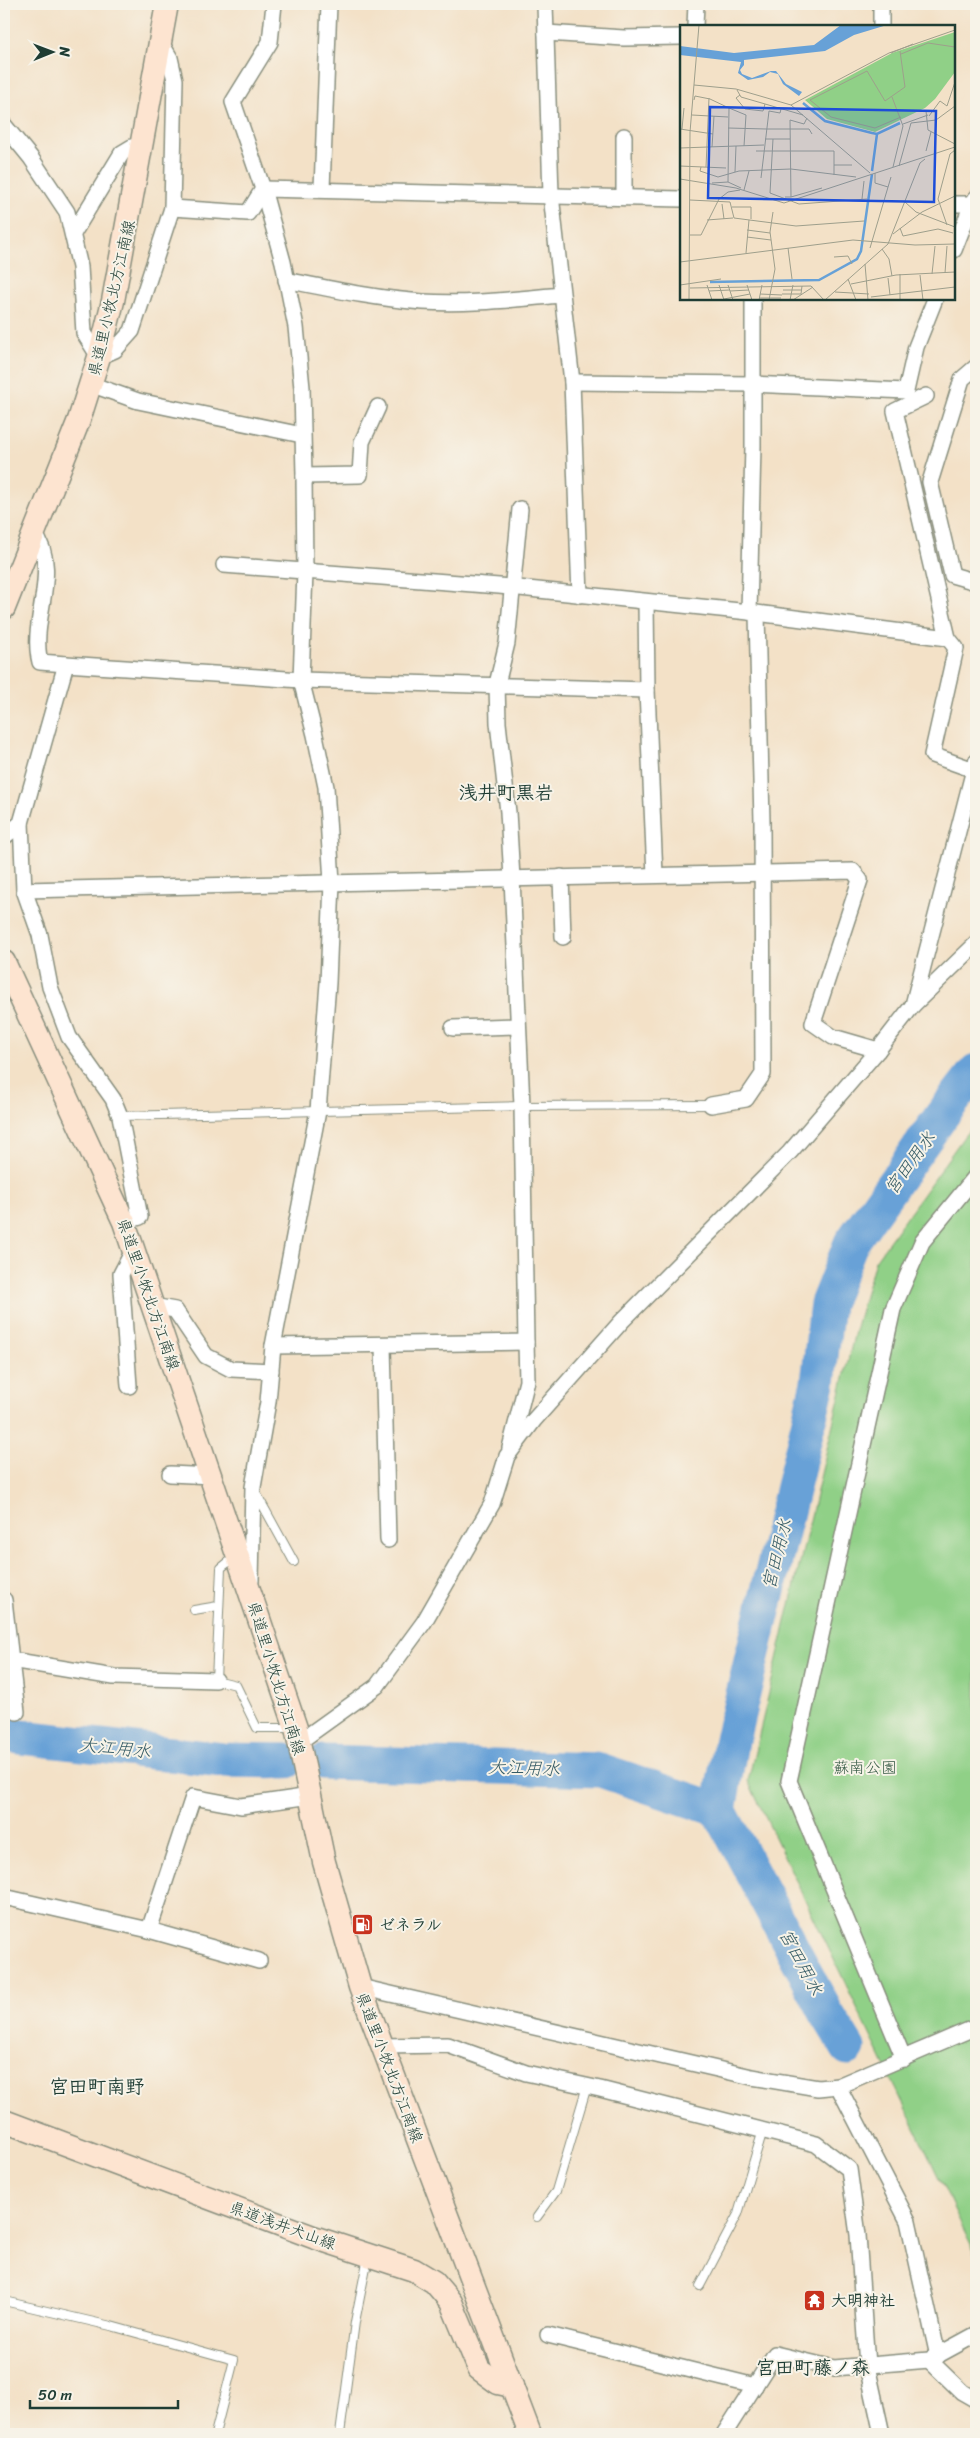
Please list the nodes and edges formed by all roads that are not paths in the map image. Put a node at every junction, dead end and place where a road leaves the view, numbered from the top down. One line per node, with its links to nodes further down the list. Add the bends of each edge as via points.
1 (167, 4): 11 (main road, 県道里小牧北方江南線)
2 (274, 4): 15 (street, via 270,42 233,102)
3 (329, 4): 16 (street)
4 (545, 4): 9 (street)
5 (696, 4): 7 (street)
6 (882, 4): 8 (street)
7 (694, 25)
8 (881, 25)
9 (546, 33): 10 (street, via 624,38); 17 (street)
10 (680, 37)
11 (160, 41): 14 (main road, 県道里小牧北方江南線); 22 (street, via 170,58 175,80)
12 (4, 125): 23 (street, via 56,192)
13 (624, 136): 18 (street)
14 (143, 146): 23 (street, via 132,147 122,153); 29 (main road, 県道里小牧北方江南線)
15 (263, 190): 16 (street); 22 (street, via 248,213); 25 (street)
16 (322, 190): 17 (street)
17 (550, 196): 18 (street); 26 (street)
18 (624, 197): 19 (street)
19 (680, 198)
20 (974, 200): 21 (street); 24 (street)
21 (955, 204)
22 (172, 208): 29 (street, via 132,331 115,350)
23 (74, 232): 29 (street, via 80,267 84,333)
24 (955, 248)
25 (286, 280): 26 (street, via 338,291 423,302); 36 (street, via 296,327 302,388)
26 (562, 295): 31 (street)
27 (753, 300): 33 (street)
28 (935, 300): 33 (street, via 916,347 906,391)
29 (99, 357): 32 (main road, 県道里小牧北方江南線)
30 (976, 367): 42 (street, via 962,379 930,482 952,575)
31 (572, 382): 33 (street); 44 (street)
32 (90, 384): 36 (street, via 138,401); 39 (main road, 県道里小牧北方江南線)
33 (751, 384): 47 (street)
34 (926, 396): 48 (street, via 895,411)
35 (378, 407): 37 (street, via 362,442 360,474)
36 (302, 435): 37 (street)
37 (304, 476): 41 (street)
38 (520, 509): 43 (street)
39 (34, 533): 46 (main road, 県道里小牧北方江南線); 49 (street, via 45,554 46,573 37,648 40,662)
40 (224, 565): 41 (street)
41 (305, 572): 43 (street); 50 (street)
42 (976, 582)
43 (512, 587): 44 (street); 51 (street, via 507,643)
44 (580, 595): 45 (street)
45 (646, 602): 47 (street); 52 (street)
46 (4, 608)
47 (753, 613): 48 (street); 56 (street)
48 (948, 638): 53 (street, via 956,648 932,754)
49 (66, 664): 50 (street); 54 (street)
50 (301, 680): 51 (street); 60 (street, via 326,787)
51 (497, 684): 52 (street); 59 (street)
52 (647, 690): 57 (street)
53 (975, 766): 65 (street)
54 (22, 824): 55 (street); 61 (street)
55 (4, 837)
56 (762, 873): 57 (street); 68 (street, via 853,871 860,880 813,1024 833,1037); 69 (street, via 763,1074 746,1099)
57 (655, 875): 58 (street)
58 (561, 877): 59 (street); 62 (street)
59 (512, 878): 60 (street); 66 (street)
60 (332, 882): 61 (street); 71 (street)
61 (24, 890): 72 (street, via 40,935 50,987 69,1037 113,1099)
62 (563, 937)
63 (976, 944): 65 (street)
64 (4, 962): 74 (main road, 県道里小牧北方江南線)
65 (913, 1005): 68 (street)
66 (518, 1026): 67 (street); 70 (street)
67 (453, 1028)
68 (878, 1050): 82 (street, via 790,1152 622,1320 534,1420)
69 (711, 1105): 70 (lane)
70 (522, 1106): 71 (lane); 77 (street)
71 (318, 1111): 72 (lane); 78 (street)
72 (120, 1116): 74 (street, via 140,1217)
73 (976, 1176): 104 (street, via 922,1242 893,1309 789,1781)
74 (124, 1222): 75 (main road, 県道里小牧北方江南線)
75 (134, 1249): 76 (main road, 県道里小牧北方江南線); 81 (street, via 121,1274)
76 (154, 1306): 80 (street, via 175,1310 206,1356 222,1365 230,1369); 84 (main road, 県道里小牧北方江南線)
77 (526, 1342): 79 (street); 82 (street, via 527,1381)
78 (273, 1346): 79 (street); 80 (street)
79 (383, 1346): 86 (street)
80 (271, 1371): 85 (street)
81 (129, 1386)
82 (508, 1456): 96 (street, via 492,1504 424,1622 377,1686)
83 (170, 1474): 84 (street)
84 (211, 1476): 87 (main road, 県道里小牧北方江南線)
85 (253, 1487): 88 (lane); 89 (street)
86 (388, 1540)
87 (237, 1554): 89 (main road, 県道里小牧北方江南線); 91 (lane, via 221,1568)
88 (294, 1562)
89 (250, 1593): 96 (main road, 県道里小牧北方江南線)
90 (4, 1600): 93 (street)
91 (218, 1606): 92 (lane); 94 (lane)
92 (194, 1610)
93 (11, 1660): 94 (street, via 114,1676); 95 (street)
94 (216, 1680): 96 (lane, via 236,1685 258,1728)
95 (17, 1712)
96 (297, 1735): 97 (main road, 県道里小牧北方江南線)
97 (310, 1796): 99 (street, via 241,1806 193,1797); 101 (main road, 県道里小牧北方江南線, via 324,1862)
98 (4, 1897): 99 (street)
99 (149, 1930): 100 (street)
100 (259, 1961)
101 (360, 1987): 103 (main road, 県道里小牧北方江南線); 106 (street, via 752,2077 818,2088)
102 (976, 2027): 104 (street)
103 (382, 2046): 105 (street, via 448,2045 526,2073); 117 (main road, 県道里小牧北方江南線)
104 (904, 2059): 106 (street)
105 (588, 2086): 108 (street); 109 (lane, via 556,2191)
106 (838, 2086): 115 (street, via 908,2221)
107 (4, 2121): 110 (main road, 県道浅井犬山線)
108 (763, 2130): 111 (lane, via 738,2214); 116 (street, via 816,2144 849,2169 858,2235)
109 (536, 2216)
110 (368, 2255): 117 (main road, 県道浅井犬山線, via 414,2270 434,2282 451,2302 479,2369 498,2382); 121 (lane)
111 (700, 2286)
112 (4, 2301): 120 (lane, via 234,2360)
113 (548, 2335): 118 (street)
114 (975, 2335): 115 (street)
115 (934, 2358): 116 (street); 119 (street, via 962,2392)
116 (867, 2366): 118 (street, via 834,2368 775,2354); 124 (street)
117 (512, 2386): 122 (main road, 県道里小牧北方江南線)
118 (755, 2386): 123 (street)
119 (976, 2400)
120 (216, 2434)
121 (340, 2434)
122 (530, 2434)
123 (724, 2434)
124 (882, 2434)

